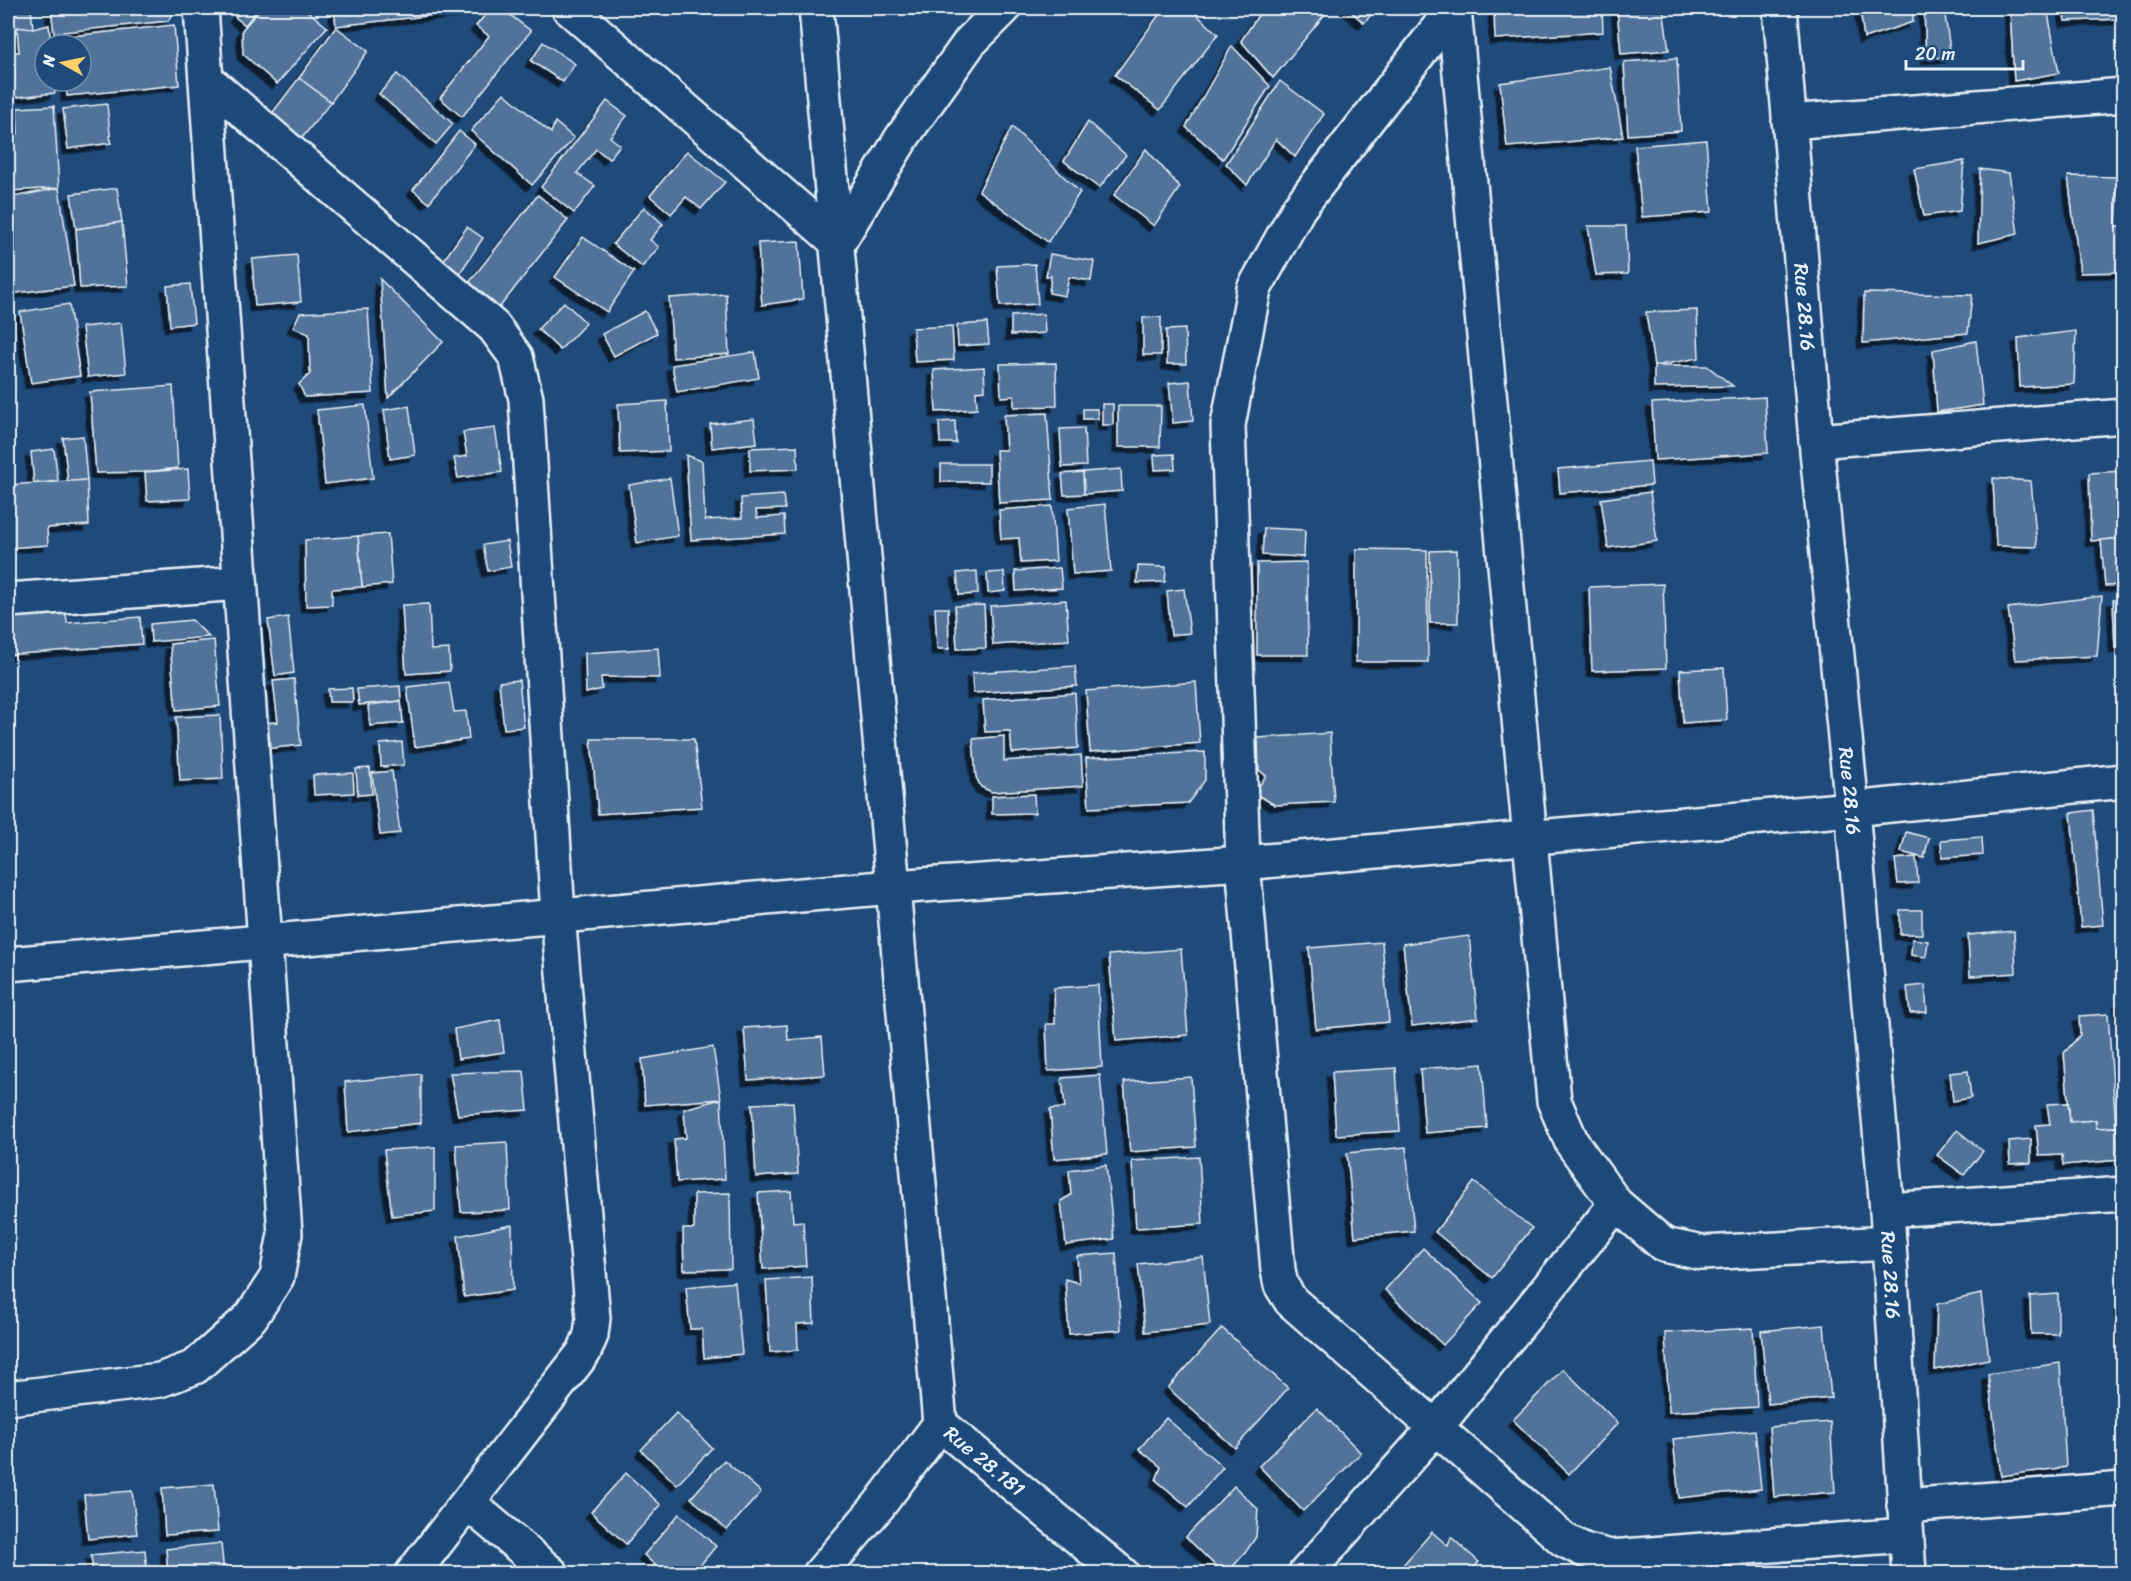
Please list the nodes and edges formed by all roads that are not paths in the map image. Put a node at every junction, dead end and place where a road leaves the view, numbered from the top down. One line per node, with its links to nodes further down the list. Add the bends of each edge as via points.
1 (201, 8): 7 (street)
2 (569, 8): 10 (street)
3 (816, 8): 10 (street)
4 (1004, 8): 10 (street, via 970,42 915,119)
5 (1454, 8): 17 (street); 18 (street, via 1299,208 1254,289 1228,425)
6 (1780, 8): 9 (street, Rue 28.16)
7 (206, 79): 13 (street); 20 (street, via 494,327 516,357 526,399)
8 (2124, 95): 9 (street)
9 (1789, 122): 12 (street, Rue 28.16)
10 (838, 243): 19 (street)
11 (2124, 416): 12 (street)
12 (1816, 441): 16 (street, Rue 28.16)
13 (240, 583): 14 (street); 21 (street)
14 (8, 600)
15 (2124, 781): 16 (street)
16 (1852, 809): 17 (street); 25 (street, Rue 28.16)
17 (1531, 838): 18 (street); 24 (street, via 1554,1101 1572,1143)
18 (1243, 863): 19 (street); 29 (street, via 1281,1285 1291,1301)
19 (893, 887): 20 (street); 28 (street)
20 (558, 915): 21 (street); 31 (street, via 593,1318 591,1335 584,1352)
21 (263, 941): 22 (street); 27 (street, via 285,1234 277,1277 250,1317 195,1367 160,1380)
22 (8, 964)
23 (2124, 1194): 25 (street)
24 (1616, 1204): 26 (street, via 1664,1245 1702,1253); 29 (street)
25 (1887, 1210): 26 (street, Rue 28.16)
26 (1889, 1243): 32 (street, Rue 28.16)
27 (8, 1398)
28 (940, 1424): 35 (street, Rue 28.181); 36 (street, Rue 28.181)
29 (1436, 1427): 32 (street, via 1564,1540 1610,1557); 37 (street)
30 (2124, 1489): 32 (street)
31 (468, 1503): 33 (street); 34 (street)
32 (1905, 1520): 38 (street, Rue 28.16)
33 (412, 1574)
34 (552, 1574)
35 (820, 1574)
36 (1122, 1574)
37 (1305, 1574)
38 (1909, 1574)

